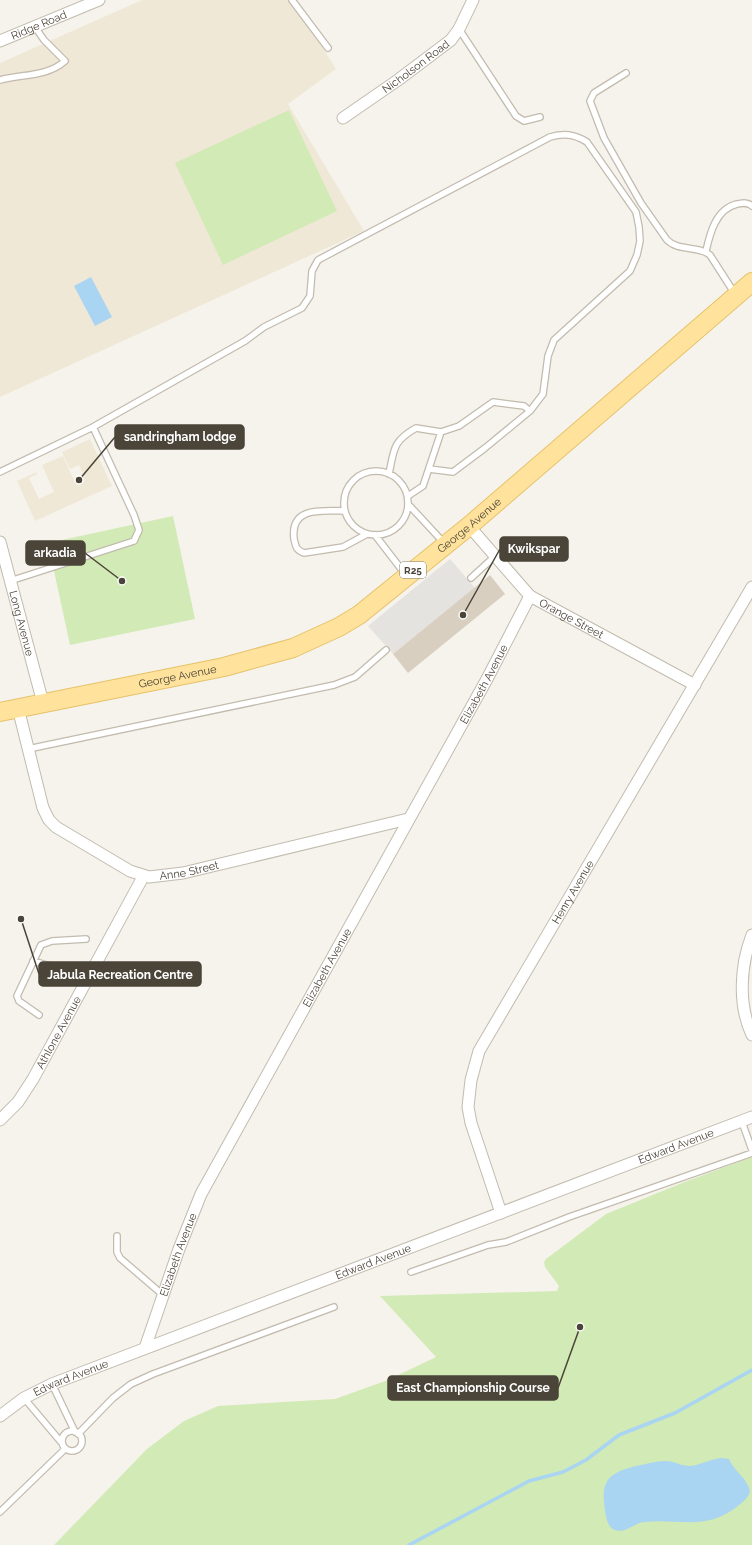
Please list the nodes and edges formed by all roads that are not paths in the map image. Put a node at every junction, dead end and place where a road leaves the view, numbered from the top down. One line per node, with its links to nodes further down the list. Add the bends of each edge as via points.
1 (99, 0): 4 (street, Ridge Road)
2 (292, 0): 7 (lane)
3 (473, 0): 5 (street, Nicholson Road)
4 (35, 27): 6 (street, Ridge Road); 9 (lane, via 65,61 59,66 37,74)
5 (459, 29): 10 (lane, via 516,116 524,120); 11 (street, Nicholson Road, via 451,40)
6 (0, 41)
7 (328, 48)
8 (626, 73): 13 (lane, via 594,93 590,101 604,138 641,203 667,240 672,245)
9 (0, 80)
10 (540, 117)
11 (343, 118)
12 (752, 206): 13 (lane, via 744,202 723,212 710,234)
13 (706, 251): 15 (lane)
14 (752, 282): 15 (main road, George Avenue / R25)
15 (736, 296): 25 (main road, George Avenue / R25)
16 (530, 411): 17 (lane, via 543,394 548,356 554,340 630,271 640,241 636,212 587,142 569,134 550,137 318,260 312,271 310,296 302,308 264,326 245,341); 18 (lane, via 524,406 493,402 459,426); 19 (lane, via 453,472)
17 (93, 427): 20 (lane); 33 (lane, via 134,515 139,530 134,541)
18 (441, 432): 19 (lane); 21 (lane, via 416,428 405,434 395,445)
19 (429, 469): 22 (lane, via 424,486)
20 (0, 472)
21 (389, 474): 22 (lane, via 400,481); 24 (lane, via 369,472 354,480 345,494)
22 (408, 496): 23 (lane)
23 (408, 504): 27 (lane, via 404,520 398,527 391,532); 29 (lane)
24 (344, 511): 26 (lane, via 352,525); 26 (lane, via 308,512 299,518 294,533 296,547 304,552 343,547)
25 (469, 526): 29 (main road, George Avenue / R25); 30 (street, Orange Street)
26 (367, 534): 27 (lane)
27 (375, 535): 31 (lane)
28 (0, 542): 33 (street, Long Avenue)
29 (445, 544): 31 (main road, George Avenue / R25)
30 (494, 557): 32 (lane); 35 (street, Orange Street)
31 (406, 576): 38 (main road, George Avenue / R25, via 359,615 293,648 224,668)
32 (471, 578)
33 (9, 581): 38 (street, Long Avenue)
34 (752, 587): 37 (street, Henry Avenue)
35 (530, 596): 37 (street, Orange Street); 42 (street, Elizabeth Avenue, via 487,679)
36 (386, 650): 41 (lane, via 355,677 334,685)
37 (695, 684): 54 (street, Henry Avenue, via 479,1051 471,1080 468,1107)
38 (43, 703): 39 (main road, George Avenue / R25)
39 (18, 708): 40 (main road, George Avenue / R25); 41 (street, Anne Street)
40 (0, 712)
41 (28, 749): 43 (street, Anne Street, via 43,808 52,824)
42 (408, 819): 43 (street, Anne Street, via 183,873); 57 (street, Elizabeth Avenue, via 201,1194)
43 (143, 877): 47 (street, Athlone Avenue)
44 (752, 935): 49 (street, via 744,964 742,994 746,1024)
45 (86, 939): 46 (lane, via 46,942)
46 (33, 961): 47 (lane); 48 (lane, via 17,996 19,1001)
47 (88, 977): 50 (street, Athlone Avenue, via 33,1079 18,1102)
48 (38, 1015)
49 (752, 1035)
50 (0, 1120)
51 (747, 1120): 52 (lane); 54 (street, Edward Avenue)
52 (752, 1150)
53 (752, 1154): 56 (lane, via 569,1217 506,1242 488,1245)
54 (501, 1213): 59 (street, Edward Avenue)
55 (117, 1236): 57 (lane, via 117,1252 120,1258)
56 (411, 1272)
57 (163, 1295): 59 (street, Elizabeth Avenue)
58 (334, 1307): 63 (lane, via 131,1384)
59 (145, 1348): 60 (street, Edward Avenue)
60 (52, 1384): 61 (street, Edward Avenue); 63 (lane)
61 (24, 1398): 62 (street, Edward Avenue); 64 (lane)
62 (0, 1416)
63 (77, 1433): 64 (lane, via 71,1431 64,1434); 65 (lane, via 82,1441 79,1448 72,1451)
64 (61, 1442): 65 (lane)
65 (65, 1449): 66 (lane)
66 (0, 1512)

